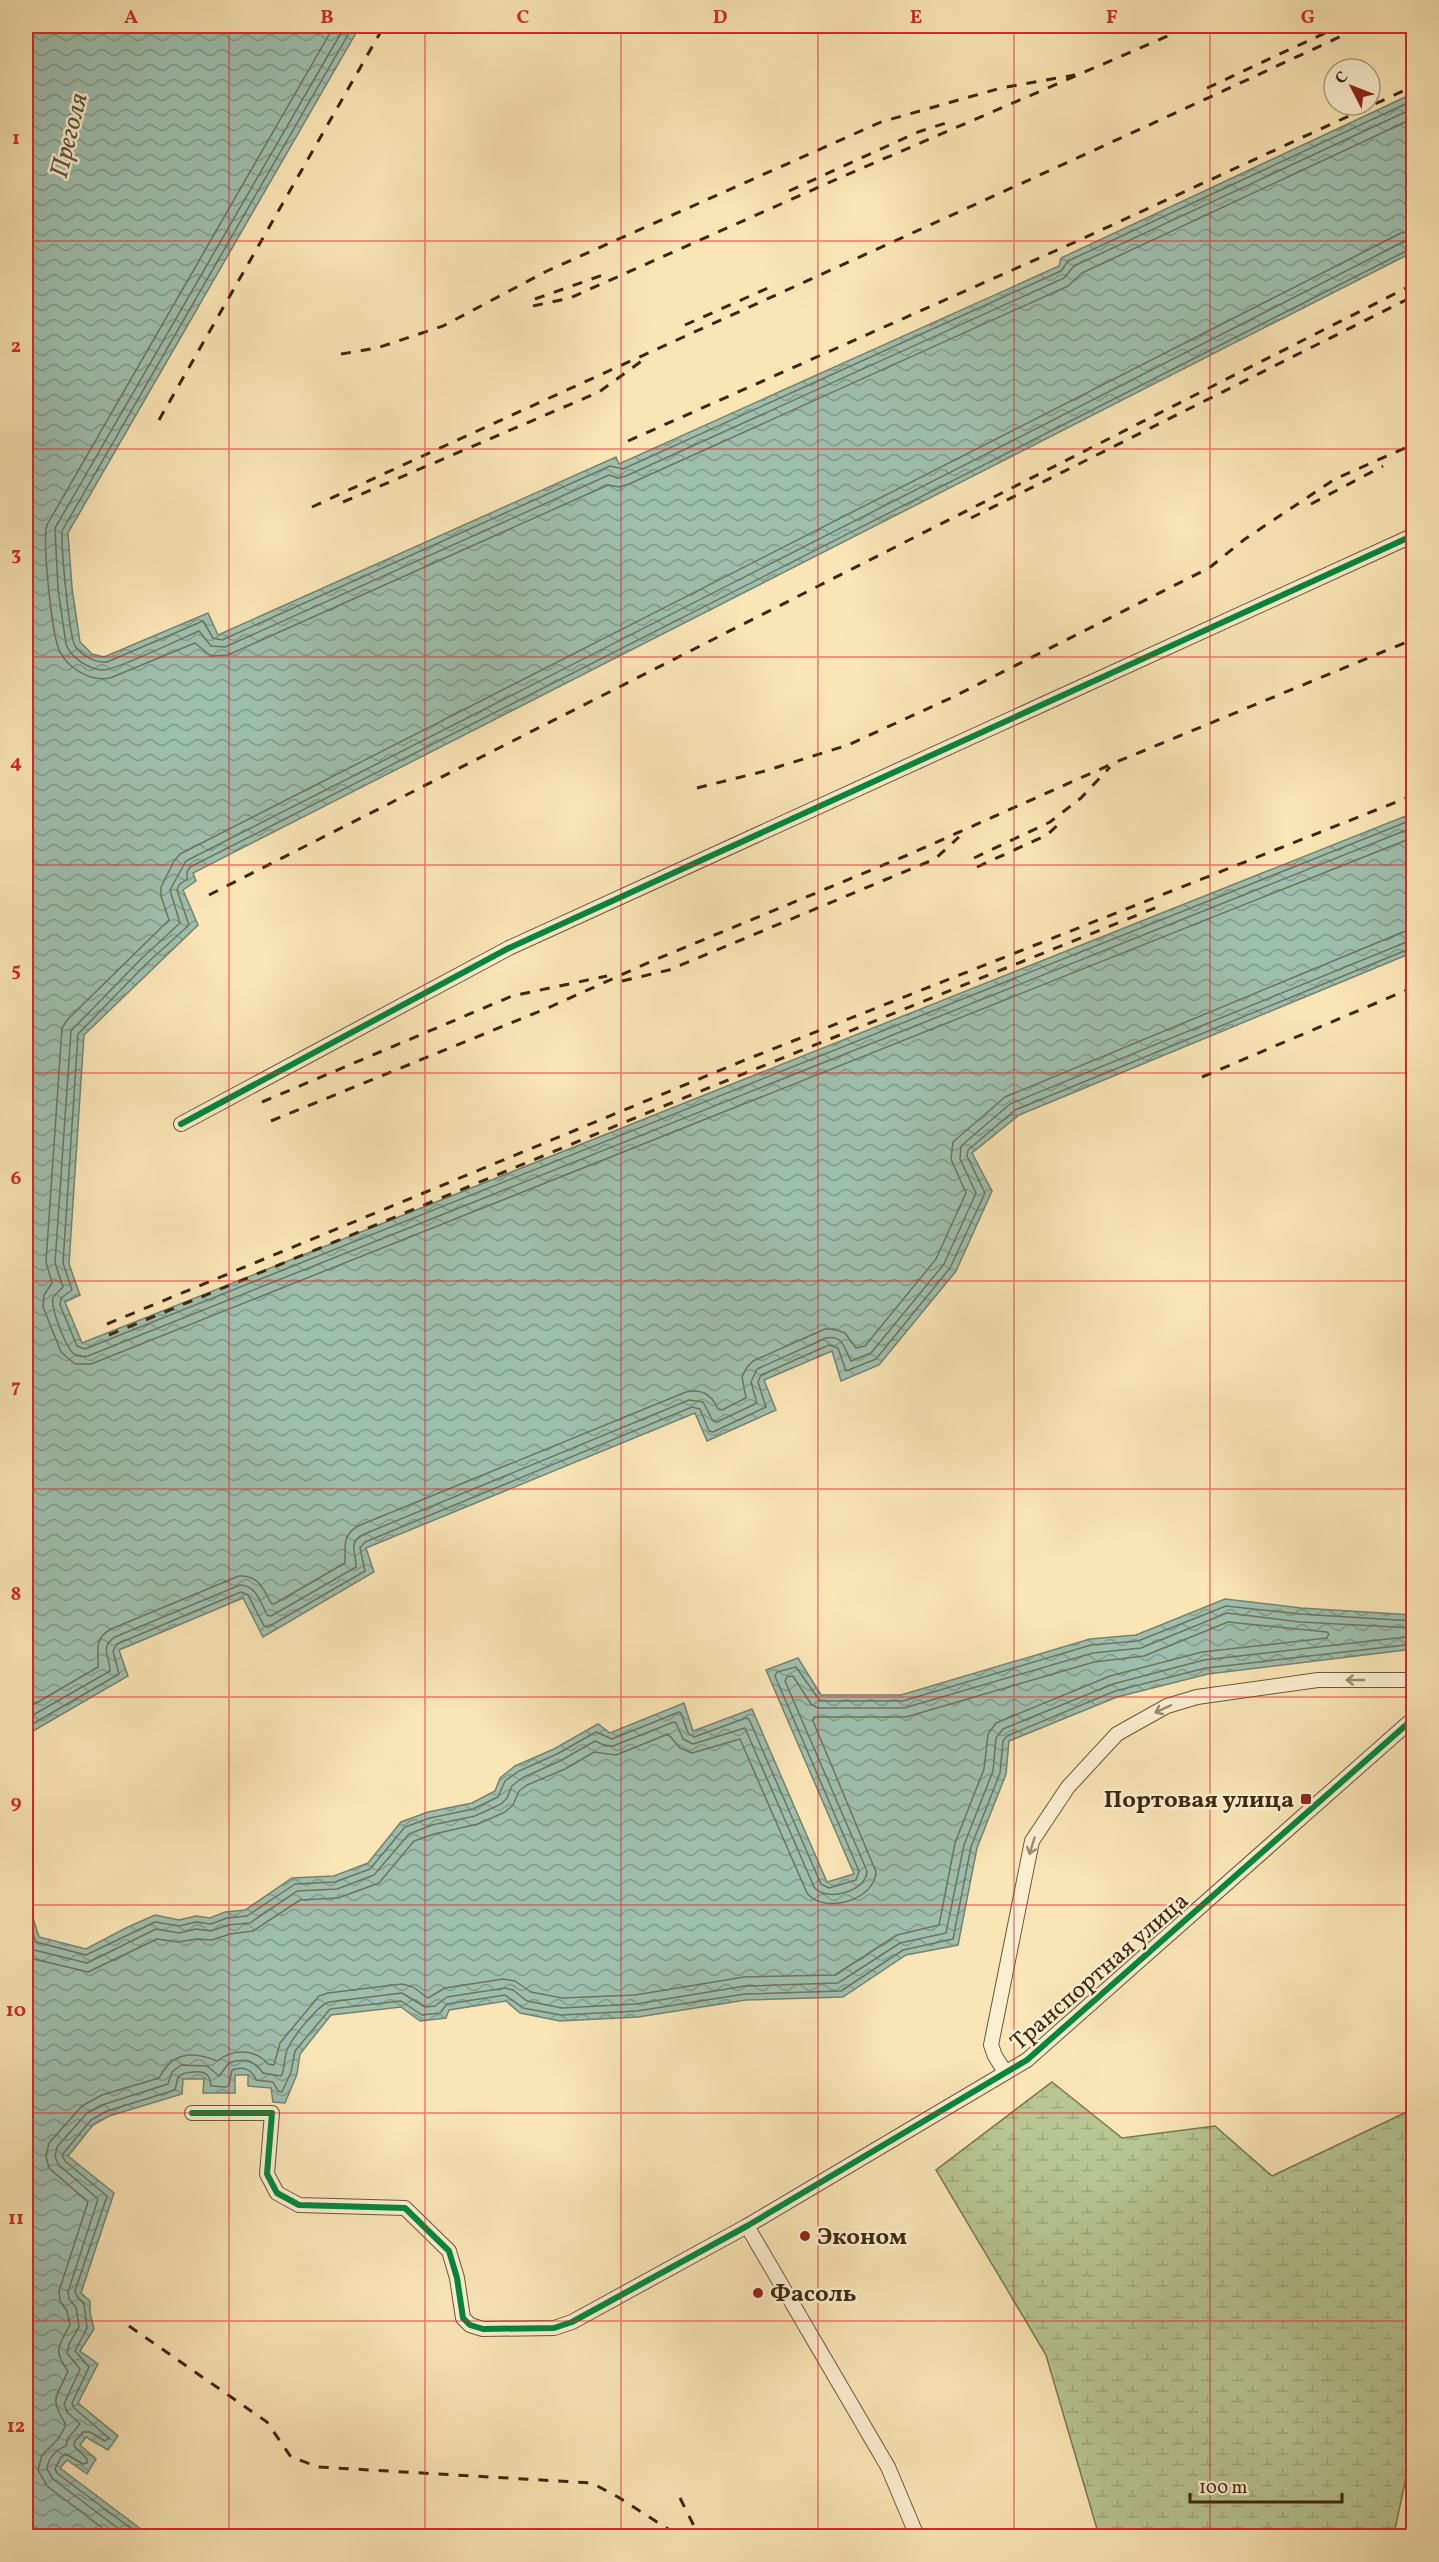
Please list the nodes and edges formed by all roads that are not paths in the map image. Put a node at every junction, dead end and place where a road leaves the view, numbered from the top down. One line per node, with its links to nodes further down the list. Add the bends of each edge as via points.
1 (1413, 535): 2 (street, via 509,948)
2 (181, 1124)
3 (1413, 1680): 5 (street, Транспортная улица, one-way to 5, via 1318,1680 1197,1697 1167,1706 1117,1734 1068,1787 1032,1841 991,2045)
4 (1413, 1718): 5 (street, Транспортная улица, via 1027,2060)
5 (1005, 2072): 7 (street, Транспортная улица)
6 (192, 2113): 7 (street, Транспортная улица, via 272,2113 267,2174 277,2193 299,2205 405,2208 449,2251 463,2318 483,2329 554,2328 572,2322)
7 (747, 2226): 8 (street, via 888,2467)
8 (917, 2536)

